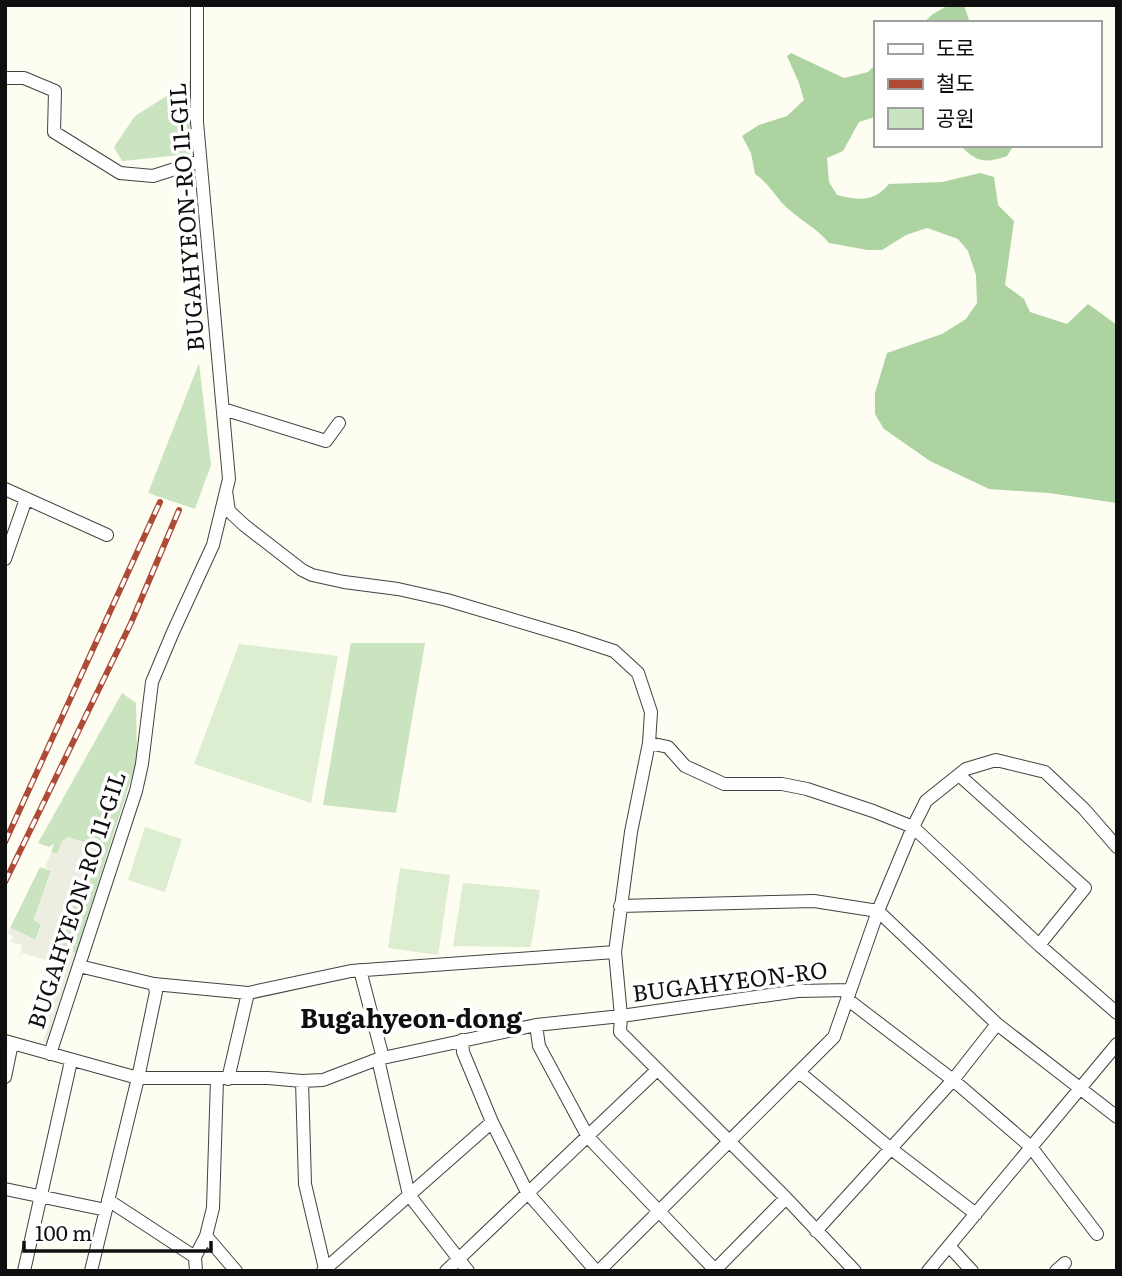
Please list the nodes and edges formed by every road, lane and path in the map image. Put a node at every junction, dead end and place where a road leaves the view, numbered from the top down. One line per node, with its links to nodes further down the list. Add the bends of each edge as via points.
1 (197, 5): 3 (street, BUGAHYEON-RO 11-GIL)
2 (5, 78): 3 (street, via 24,78 55,91 54,132 120,173 153,176)
3 (200, 161): 4 (street, BUGAHYEON-RO 11-GIL)
4 (223, 409): 5 (street, via 326,441); 6 (street, BUGAHYEON-RO 11-GIL)
5 (339, 422)
6 (227, 485): 11 (street, via 229,511 313,575 398,589 614,651 638,673 650,712); 19 (street, BUGAHYEON-RO 11-GIL, via 213,545 152,682 136,791)
7 (5, 489): 8 (street)
8 (26, 499): 9 (street); 10 (street)
9 (107, 535)
10 (5, 559)
11 (649, 743): 13 (street, via 668,747 685,766 724,784 807,789); 15 (street)
12 (959, 775): 13 (street, BUGAHYEON-RO, via 926,801); 14 (street, BUGAHYEON-RO, via 996,760 1045,772); 17 (street, via 1085,888)
13 (912, 827): 16 (street, BUGAHYEON-RO); 17 (street)
14 (1117, 847)
15 (620, 906): 16 (street, via 814,901); 18 (street)
16 (878, 911): 23 (street, BUGAHYEON-RO); 26 (street)
17 (1039, 946): 24 (street)
18 (615, 952): 20 (street); 25 (street)
19 (79, 966): 21 (street); 31 (street, BUGAHYEON-RO 11-GIL)
20 (360, 970): 22 (street); 32 (street)
21 (154, 984): 22 (street); 37 (street)
22 (248, 993): 38 (street)
23 (849, 995): 25 (street, BUGAHYEON-RO, via 798,992); 35 (street, via 834,1037); 39 (street)
24 (1117, 1013)
25 (621, 1016): 27 (street, BUGAHYEON-RO); 34 (street, BUGAHYEON-RO, via 620,1032)
26 (997, 1024): 39 (street); 41 (street)
27 (536, 1026): 28 (street, BUGAHYEON-RO); 44 (street, via 539,1046)
28 (461, 1040): 32 (street, BUGAHYEON-RO); 43 (street)
29 (9, 1042): 31 (street, BUGAHYEON-RO); 36 (street)
30 (1117, 1044): 41 (street)
31 (50, 1054): 33 (street, BUGAHYEON-RO)
32 (381, 1058): 40 (street, BUGAHYEON-RO, via 323,1080); 50 (street)
33 (71, 1061): 37 (street, BUGAHYEON-RO); 51 (street)
34 (657, 1070): 44 (street); 45 (street, BUGAHYEON-RO)
35 (799, 1072): 45 (street); 47 (street)
36 (5, 1077)
37 (138, 1079): 38 (street, BUGAHYEON-RO); 53 (street)
38 (222, 1079): 40 (street, BUGAHYEON-RO); 58 (street, via 213,1208)
39 (953, 1080): 46 (street); 47 (street)
40 (302, 1082): 62 (street, via 305,1184)
41 (1079, 1089): 42 (street); 46 (street)
42 (1117, 1117)
43 (492, 1122): 49 (street); 50 (street)
44 (588, 1137): 49 (street); 54 (street)
45 (730, 1141): 52 (street, BUGAHYEON-RO); 54 (street)
46 (1031, 1147): 55 (street); 57 (street)
47 (890, 1148): 55 (street); 56 (street)
48 (5, 1189): 51 (street)
49 (527, 1192): 61 (street); 70 (street)
50 (409, 1195): 61 (street); 62 (street)
51 (41, 1197): 53 (street); 64 (street)
52 (786, 1198): 56 (street, BUGAHYEON-RO); 63 (street)
53 (107, 1205): 60 (street); 65 (street)
54 (659, 1211): 63 (street); 70 (street)
55 (976, 1214): 59 (street)
56 (816, 1231): 71 (street, BUGAHYEON-RO)
57 (1097, 1234)
58 (205, 1236): 60 (street); 67 (street)
59 (949, 1246): 72 (street); 73 (street)
60 (195, 1257): 66 (street)
61 (459, 1258): 68 (street); 69 (street)
62 (324, 1270)
63 (715, 1270)
64 (24, 1271)
65 (91, 1271)
66 (196, 1271)
67 (236, 1271)
68 (446, 1271)
69 (468, 1271)
70 (598, 1271)
71 (855, 1271)
72 (928, 1271)
73 (972, 1271)

